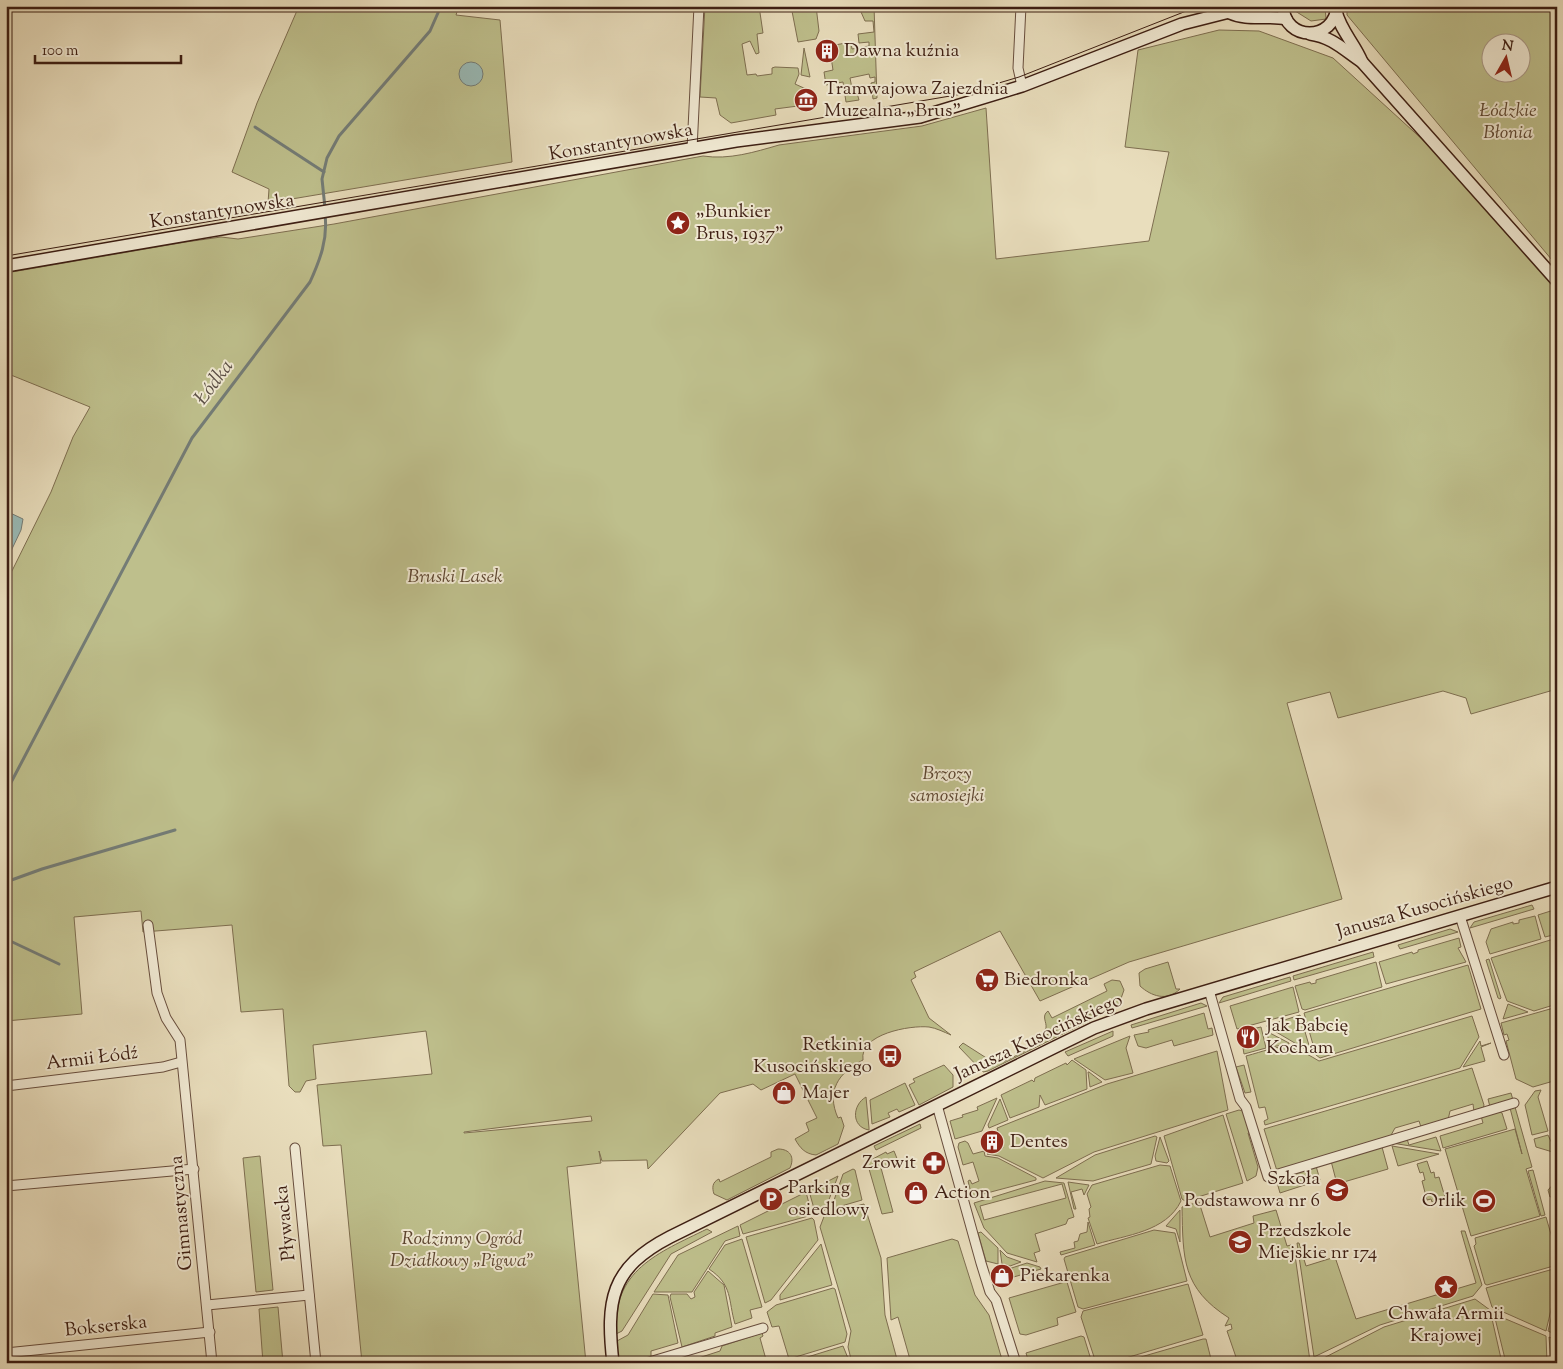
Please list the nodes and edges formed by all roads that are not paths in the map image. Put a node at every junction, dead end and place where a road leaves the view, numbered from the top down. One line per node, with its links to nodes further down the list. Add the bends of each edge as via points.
1 (699, 6): 11 (street)
2 (1021, 6): 10 (street, via 1018,68)
3 (1253, 6): 6 (street, Konstantynowska)
4 (1283, 6): 7 (street)
5 (1337, 8): 8 (street, via 1332,23 1326,29); 9 (street, via 1338,20)
6 (1230, 13): 7 (street, Konstantynowska, via 1240,18); 10 (street, Konstantynowska, via 1194,20)
7 (1286, 19): 8 (street, via 1297,31)
8 (1310, 34): 9 (street, via 1329,38)
9 (1362, 62): 13 (street)
10 (1022, 86): 11 (street, Konstantynowska, via 920,117)
11 (692, 149): 12 (street, Konstantynowska)
12 (6, 266)
13 (1557, 281)
14 (1557, 887): 15 (street, Janusza Kusocińskiego)
15 (1460, 916): 17 (street, Janusza Kusocińskiego); 18 (street)
16 (148, 925): 19 (street, Gimnastyczna, via 156,993 166,1018 179,1035)
17 (1209, 990): 21 (street, via 1240,1099 1246,1107 1268,1176); 22 (street, Janusza Kusocińskiego, via 1094,1028)
18 (1504, 1055)
19 (181, 1062): 20 (street, Armii Łódź, via 163,1067); 24 (street, Gimnastyczna, via 184,1066)
20 (6, 1086)
21 (1514, 1103)
22 (937, 1105): 33 (street, Janusza Kusocińskiego, via 643,1253 625,1273 614,1296 610,1311); 35 (street, via 975,1245)
23 (295, 1148): 26 (street, Pływacka)
24 (194, 1170): 25 (street); 27 (street, Gimnastyczna)
25 (6, 1186)
26 (309, 1295): 27 (street); 32 (street, Pływacka)
27 (207, 1305): 29 (street, Gimnastyczna)
28 (763, 1328): 34 (street)
29 (210, 1332): 30 (street, Bokserska); 31 (street, Gimnastyczna)
30 (6, 1353)
31 (212, 1363)
32 (316, 1363)
33 (613, 1363)
34 (646, 1363)
35 (1016, 1363)

